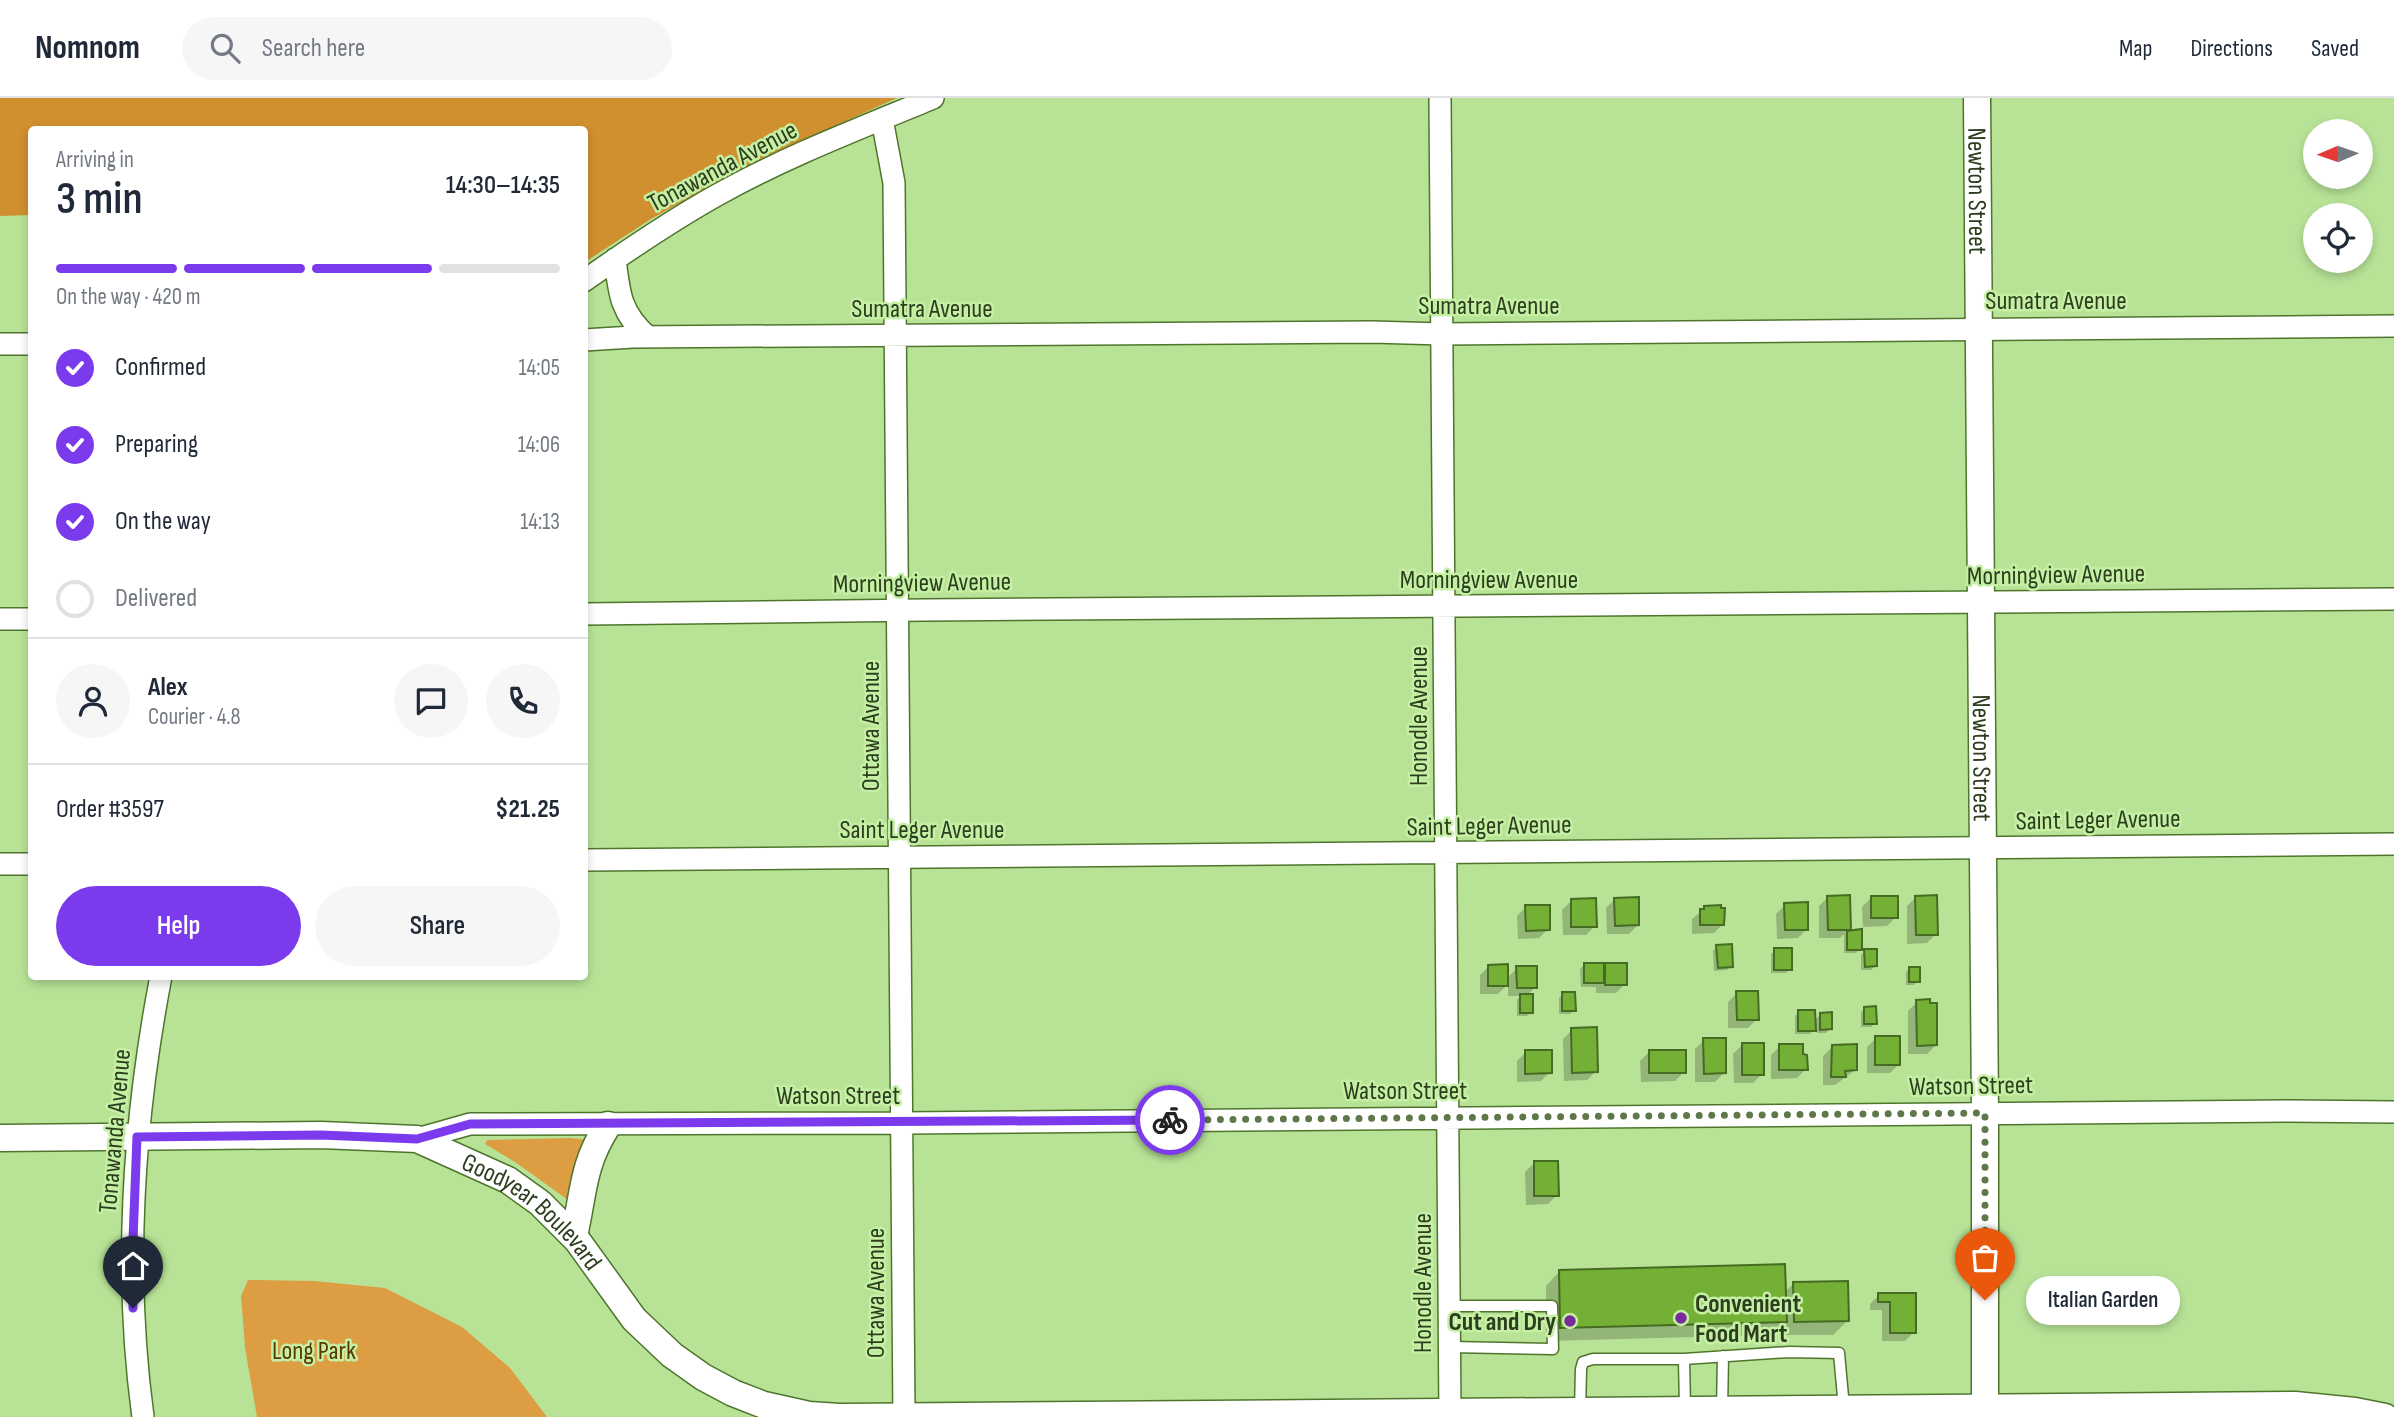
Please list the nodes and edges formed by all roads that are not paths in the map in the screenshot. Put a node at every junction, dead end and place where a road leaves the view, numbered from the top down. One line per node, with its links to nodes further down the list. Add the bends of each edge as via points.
1 (933, 98): 4 (street, Tonawanda Avenue)
2 (1440, 98): 9 (street, Honodle Avenue)
3 (1977, 98): 8 (street, Newton Street)
4 (882, 119): 5 (street, Tonawanda Avenue, via 721,193); 10 (street, Ottawa Avenue, via 894,183)
5 (615, 260): 6 (street, Tonawanda Avenue); 11 (street, via 622,303 633,324)
6 (588, 278)
7 (2394, 326): 8 (street, Sumatra Avenue)
8 (1978, 328): 9 (street, Sumatra Avenue); 16 (street, Newton Street)
9 (1442, 334): 10 (street, Sumatra Avenue); 17 (street, Honodle Avenue)
10 (895, 336): 11 (street, Sumatra Avenue); 18 (street, Ottawa Avenue)
11 (648, 337): 12 (street, Sumatra Avenue)
12 (588, 340)
13 (0, 344): 14 (street)
14 (28, 344)
15 (2394, 599): 16 (street, Morningview Avenue)
16 (1980, 603): 17 (street, Morningview Avenue); 23 (street, Newton Street)
17 (1446, 607): 18 (street, Morningview Avenue); 24 (street, Honodle Avenue)
18 (897, 610): 19 (street, Morningview Avenue); 25 (street, Ottawa Avenue)
19 (588, 614)
20 (0, 619): 21 (street)
21 (28, 619)
22 (2394, 844): 23 (street, Saint Leger Avenue)
23 (1982, 849): 24 (street, Saint Leger Avenue); 31 (street, Newton Street)
24 (1447, 853): 25 (street, Saint Leger Avenue); 32 (street, Honodle Avenue)
25 (899, 858): 26 (street, Saint Leger Avenue); 33 (street, Ottawa Avenue)
26 (588, 860)
27 (0, 864): 28 (street)
28 (28, 864)
29 (161, 980): 35 (street, Tonawanda Avenue)
30 (2394, 1112): 31 (street, Watson Street)
31 (1985, 1113): 32 (street, Watson Street); 47 (street, Newton Street)
32 (1449, 1118): 33 (street, Watson Street); 39 (street, Honodle Avenue)
33 (903, 1123): 34 (street, Watson Street); 52 (street, Ottawa Avenue)
34 (608, 1125): 37 (street, Watson Street, via 470,1124); 38 (street, via 584,1173)
35 (137, 1137): 36 (street, Goodyear Boulevard); 37 (street, Goodyear Boulevard); 50 (street, Tonawanda Avenue, via 133,1286)
36 (0, 1138)
37 (417, 1139): 38 (street, Goodyear Boulevard, via 508,1180)
38 (574, 1236): 51 (street, Goodyear Boulevard, via 634,1319 703,1377 764,1405)
39 (1450, 1306): 40 (street, Honodle Avenue); 40 (lane, via 1552,1306 1553,1349)
40 (1450, 1347): 48 (street, Honodle Avenue)
41 (1723, 1356): 42 (lane); 43 (lane); 46 (lane, via 1839,1353)
42 (1684, 1359): 44 (lane, via 1583,1362); 45 (lane)
43 (1722, 1410): 45 (street, Goodyear Boulevard); 46 (street, Goodyear Boulevard)
44 (1580, 1411): 45 (street, Goodyear Boulevard); 49 (street, Goodyear Boulevard)
45 (1680, 1412)
46 (1833, 1412): 47 (street, Goodyear Boulevard)
47 (1984, 1412): 53 (street, Goodyear Boulevard, via 2295,1405)
48 (1450, 1415): 49 (street, Goodyear Boulevard); 52 (street, Goodyear Boulevard)
49 (1497, 1415)
50 (143, 1417)
51 (842, 1417): 52 (street, Goodyear Boulevard)
52 (904, 1417)
53 (2385, 1417)

